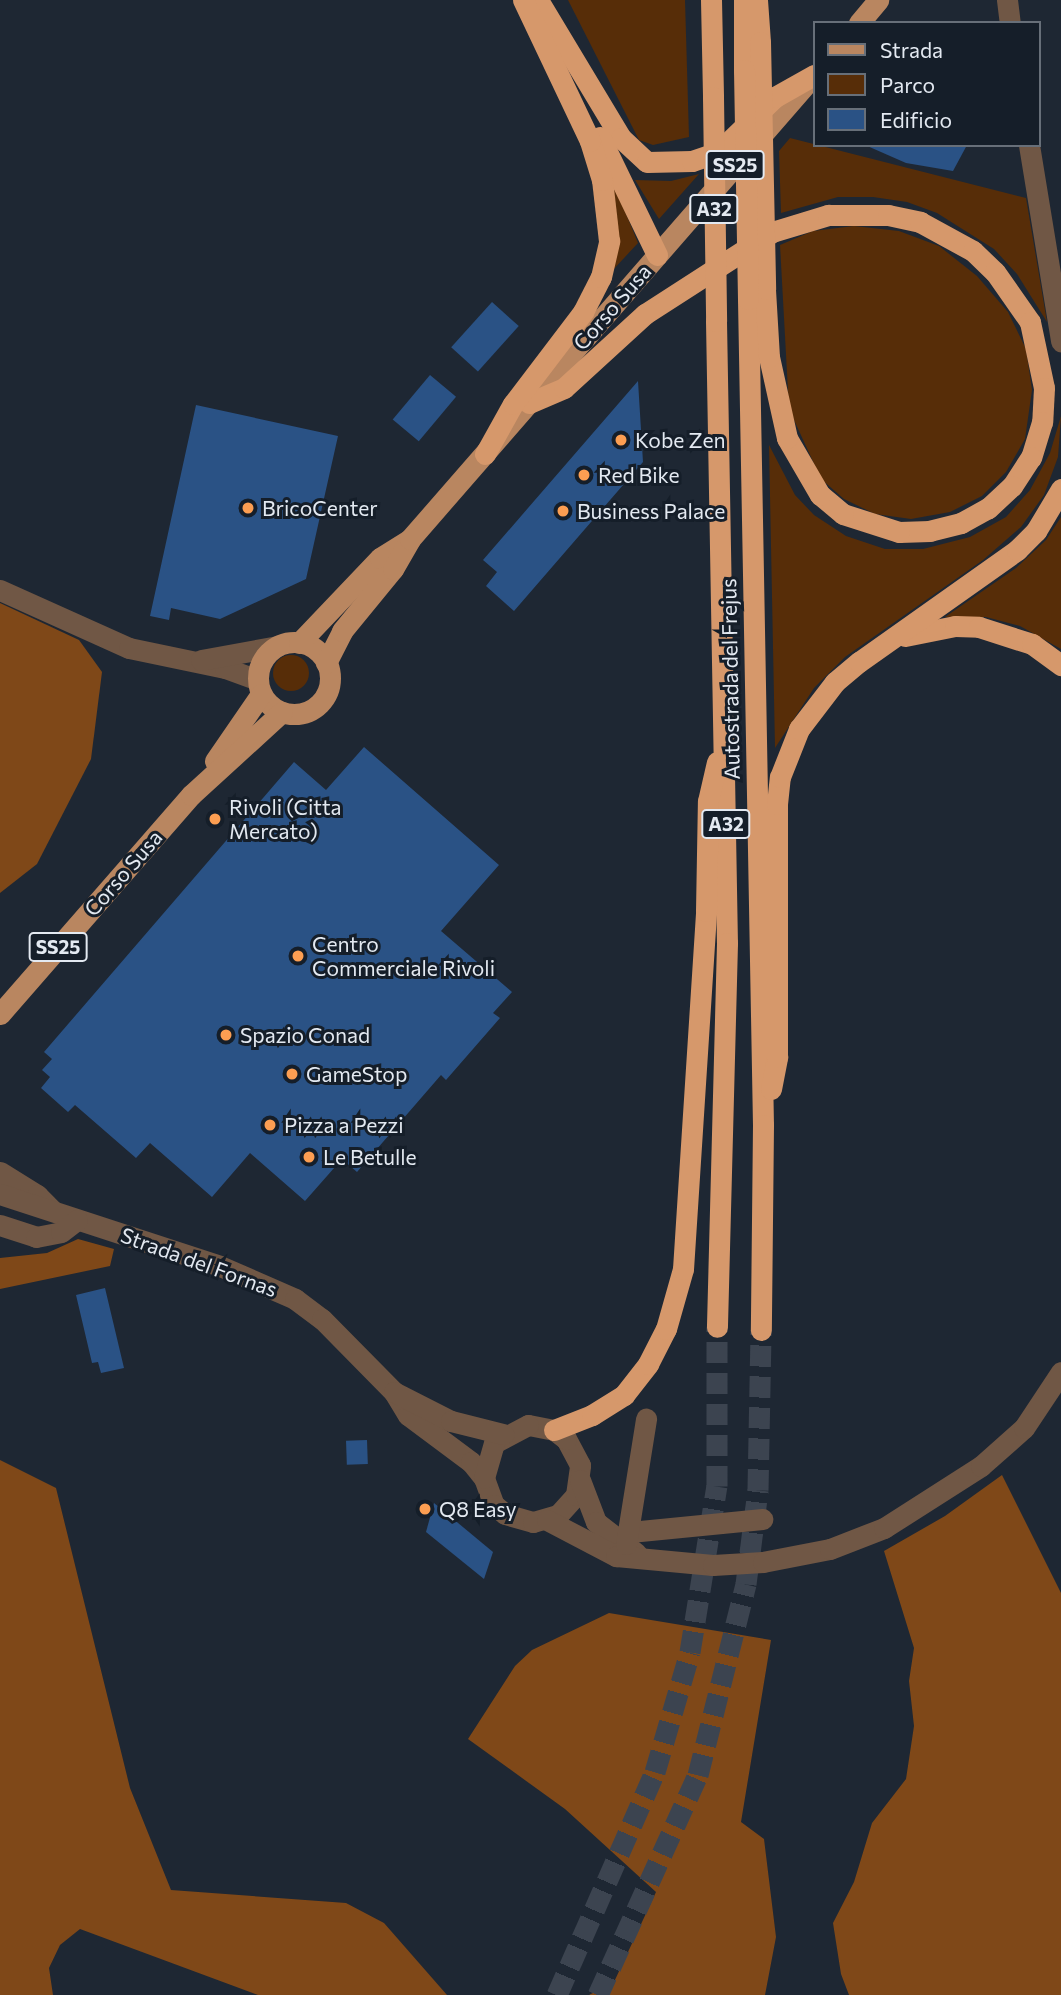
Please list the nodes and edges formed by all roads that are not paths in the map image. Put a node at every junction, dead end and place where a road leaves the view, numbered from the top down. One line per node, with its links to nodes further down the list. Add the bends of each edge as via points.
1 (523, 0): 18 (highway, via 590,141 602,180 609,240 601,278 583,312 513,404)
2 (538, 0): 10 (highway)
3 (711, 0): 29 (highway, Autostrada del Frejus / A32, bridge)
4 (744, 0): 15 (highway, Autostrada del Frejus / A32, bridge)
5 (757, 0): 15 (highway, bridge)
6 (878, 0): 8 (main road)
7 (1007, 0): 9 (street)
8 (861, 21)
9 (1010, 21)
10 (553, 30): 11 (highway, via 621,138 648,162 692,161 718,152 775,97); 14 (highway, via 566,68)
11 (813, 76)
12 (813, 76): 14 (main road, Corso Susa / SS25)
13 (1030, 147): 16 (street)
14 (657, 255): 17 (main road, Corso Susa / SS25)
15 (757, 294): 17 (highway, via 787,438 821,495 843,513 899,532 930,531 961,523 988,508 1012,486 1031,457 1042,422 1044,388 1030,322 995,272 973,251 929,226 888,215 828,215 772,232 645,314 564,388); 32 (highway, Autostrada del Frejus / A32)
16 (1061, 341)
17 (529, 402): 18 (main road, Corso Susa / SS25)
18 (485, 454): 20 (main road, Corso Susa / SS25)
19 (1061, 489): 22 (highway, via 1017,550)
20 (410, 539): 23 (main road, Corso Susa / SS25, via 380,558); 25 (main road, Corso Susa / SS25, via 393,569 342,631)
21 (0, 590): 24 (street, via 129,648)
22 (890, 640): 26 (highway, via 929,629 979,627 1032,644); 32 (highway, via 835,682 815,704 799,729 780,777 775,888 777,1057)
23 (288, 644): 24 (street); 25 (main road, via 317,652); 27 (main road, SS25, via 263,660)
24 (196, 661): 27 (street)
25 (326, 663): 28 (main road, SS25, via 329,683 320,702 302,713)
26 (1061, 665)
27 (260, 687): 28 (main road); 30 (main road, Corso Susa / SS25)
28 (282, 712): 30 (main road, Corso Susa / SS25)
29 (724, 729): 40 (highway, Autostrada del Frejus / A32, via 726,1065); 45 (highway, via 708,801 706,911 683,1269 666,1329 649,1364 624,1395 592,1415)
30 (191, 795): 31 (main road, Corso Susa / SS25)
31 (0, 1014)
32 (763, 1125): 41 (highway, Autostrada del Frejus / A32)
33 (0, 1172): 35 (street, Strada del Fornas)
34 (0, 1183): 35 (street)
35 (32, 1191): 37 (street, Strada del Fornas)
36 (0, 1194): 37 (street, Strada del Fornas)
37 (53, 1211): 38 (street, Strada del Fornas)
38 (77, 1220): 39 (street, via 61,1232 36,1237); 43 (street, Strada del Fornas, via 274,1286 322,1319)
39 (0, 1225)
40 (717, 1327)
41 (761, 1330)
42 (1061, 1372): 51 (street, via 1038,1409 1006,1445 944,1492 884,1528 830,1549 763,1562 713,1565)
43 (394, 1392): 46 (street, Strada del Fornas, via 451,1421); 47 (street, Strada del Fornas, via 408,1415 459,1451)
44 (646, 1419): 51 (street)
45 (554, 1430): 46 (street, via 528,1425); 48 (street, via 575,1451)
46 (503, 1434): 47 (street, via 488,1454)
47 (484, 1478): 50 (street, via 491,1498 505,1514 519,1521)
48 (580, 1480): 50 (street, via 569,1506); 51 (street, via 596,1522)
49 (762, 1519): 51 (street)
50 (547, 1520): 51 (street, via 603,1552)
51 (632, 1545)

